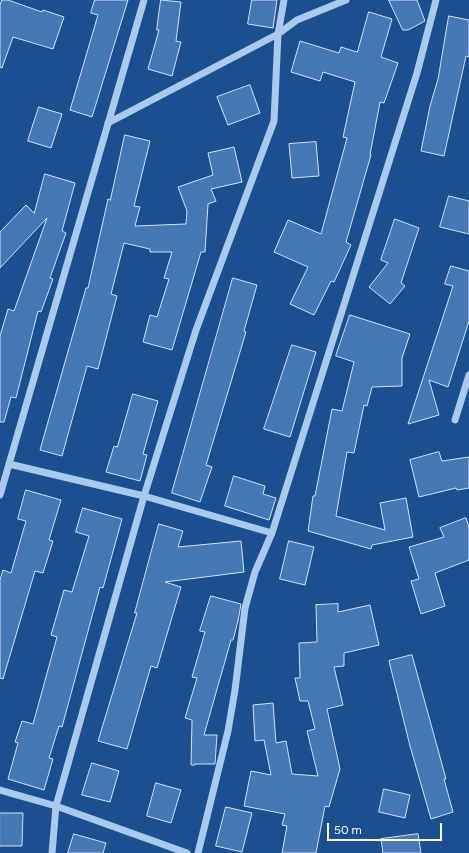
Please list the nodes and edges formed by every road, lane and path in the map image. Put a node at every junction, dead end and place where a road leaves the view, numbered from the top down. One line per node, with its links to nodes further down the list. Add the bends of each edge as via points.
1 (144, 0): 6 (street)
2 (284, 0): 5 (street)
3 (346, 0): 5 (street, via 297,20)
4 (436, 0): 12 (street, via 417,73)
5 (278, 34): 6 (street); 11 (street, via 274,121 206,300)
6 (108, 123): 9 (street)
7 (469, 375): 8 (street)
8 (454, 420)
9 (9, 464): 10 (street); 11 (street)
10 (0, 495)
11 (144, 496): 12 (street); 14 (street)
12 (272, 533): 17 (street, via 245,608 228,731)
13 (0, 790): 14 (street)
14 (56, 806): 15 (street); 16 (street)
15 (52, 853)
16 (187, 853)
17 (198, 853)

